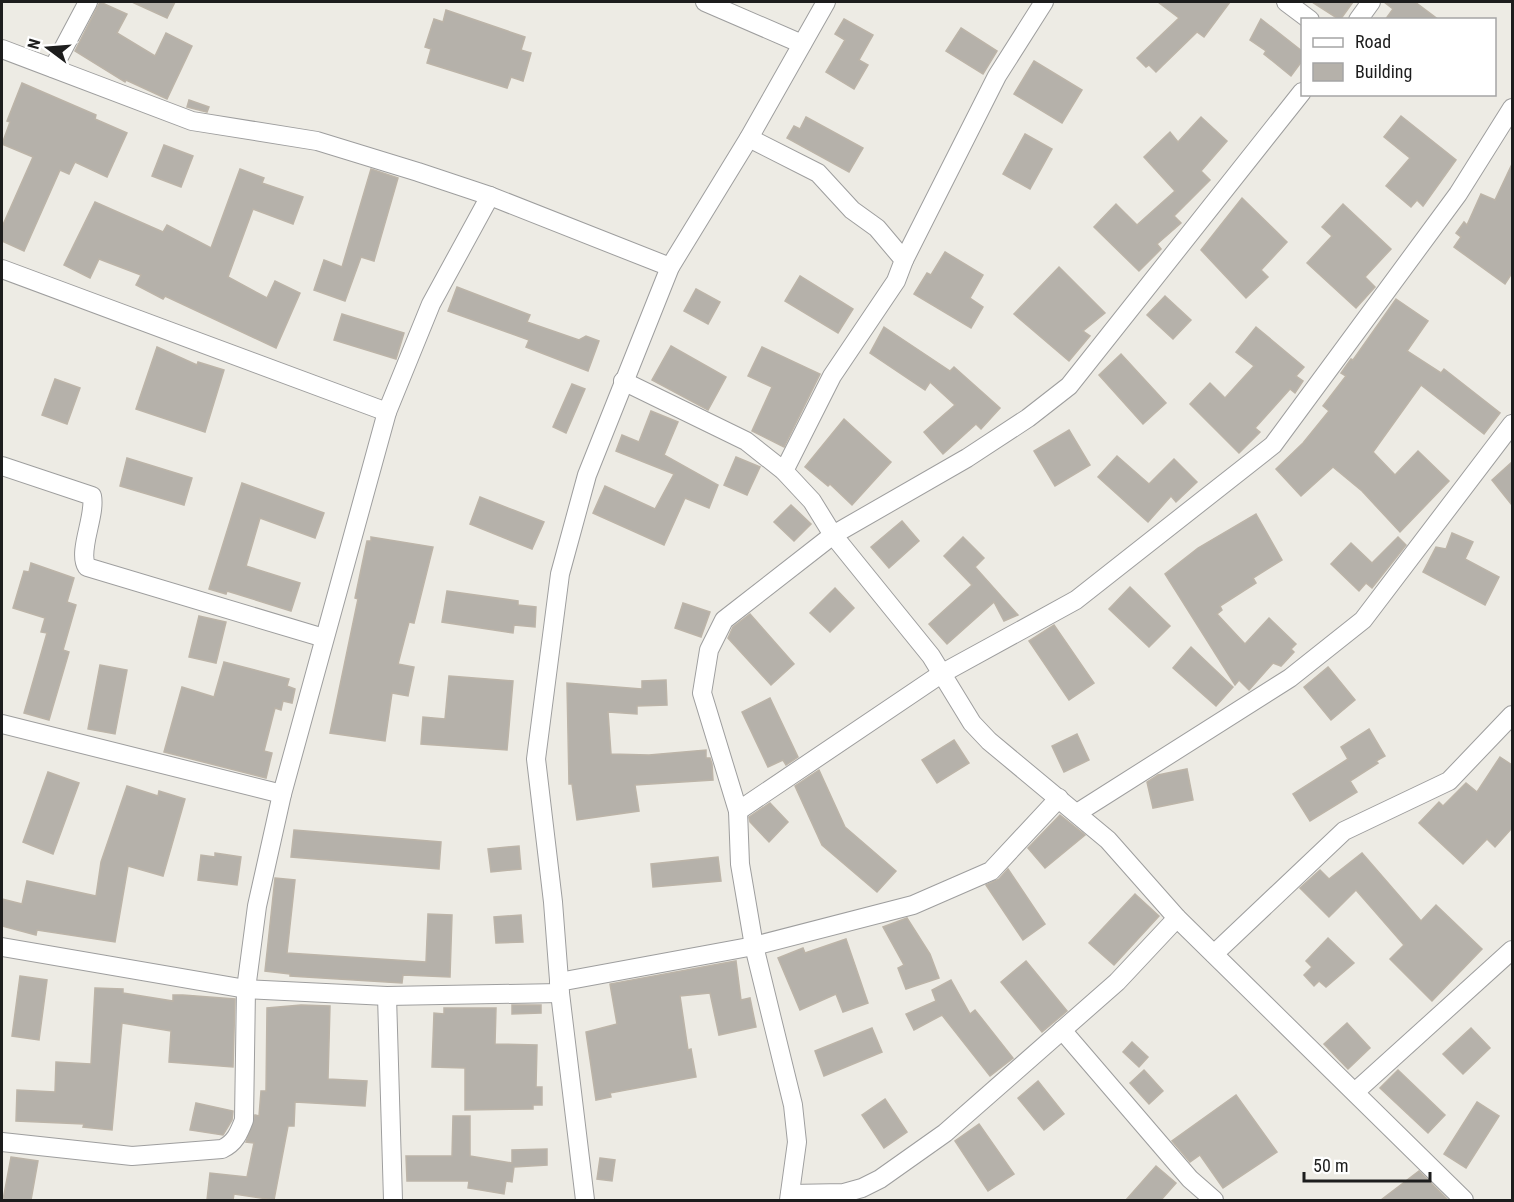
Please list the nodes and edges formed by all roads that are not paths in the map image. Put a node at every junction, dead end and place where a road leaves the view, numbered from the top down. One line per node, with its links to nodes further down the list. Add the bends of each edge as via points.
1 (88, 2): 11 (street)
2 (705, 2): 9 (street)
3 (826, 2): 9 (street)
4 (1044, 2): 16 (street, via 997,76)
5 (1286, 2): 7 (street)
6 (1371, 2): 8 (street)
7 (1307, 18)
8 (1359, 18)
9 (802, 44): 14 (street)
10 (2, 49): 11 (street)
11 (53, 68): 15 (street, via 192,121 317,141)
12 (1301, 93): 24 (street, via 1069,386 968,458)
13 (1512, 108): 26 (street, via 1458,194 1273,445 1076,600)
14 (749, 138): 16 (street, via 818,173 852,210 877,228); 17 (street)
15 (490, 196): 17 (street); 20 (street, via 431,304)
16 (904, 260): 23 (street, via 896,281 832,376)
17 (670, 267): 19 (street)
18 (2, 269): 20 (street)
19 (623, 381): 23 (street, via 746,441); 38 (street, via 587,475 560,574 536,759)
20 (387, 412): 25 (street)
21 (1512, 424): 32 (street, via 1364,620 1290,678)
22 (2, 466): 25 (street, via 92,496 92,523 84,553 87,567)
23 (784, 471): 24 (street, via 812,501)
24 (833, 535): 26 (street); 31 (street, via 724,620 709,650 702,693)
25 (324, 638): 29 (street)
26 (941, 674): 30 (street, via 972,723 989,741); 31 (street)
27 (1512, 715): 37 (street, via 1449,781 1344,831)
28 (2, 724): 29 (street)
29 (282, 794): 39 (street, via 257,906)
30 (1059, 798): 32 (street); 34 (street, via 991,871 913,905)
31 (738, 811): 34 (street, via 740,864)
32 (1077, 813): 33 (street, via 1108,840)
33 (1177, 918): 37 (street); 41 (street, via 1117,982)
34 (754, 946): 38 (street); 44 (street, via 793,1105 796,1142)
35 (2, 947): 39 (street)
36 (1512, 950): 42 (street)
37 (1214, 954): 42 (street)
38 (560, 988): 40 (street); 46 (street)
39 (246, 989): 40 (street); 43 (street, via 244,1120 231,1145 132,1156)
40 (387, 996): 45 (street)
41 (1062, 1030): 44 (street, via 945,1132 880,1179 844,1193); 47 (street, via 1190,1179)
42 (1355, 1092): 48 (street)
43 (2, 1142)
44 (790, 1197)
45 (393, 1200)
46 (585, 1200)
47 (1214, 1200)
48 (1464, 1200)

